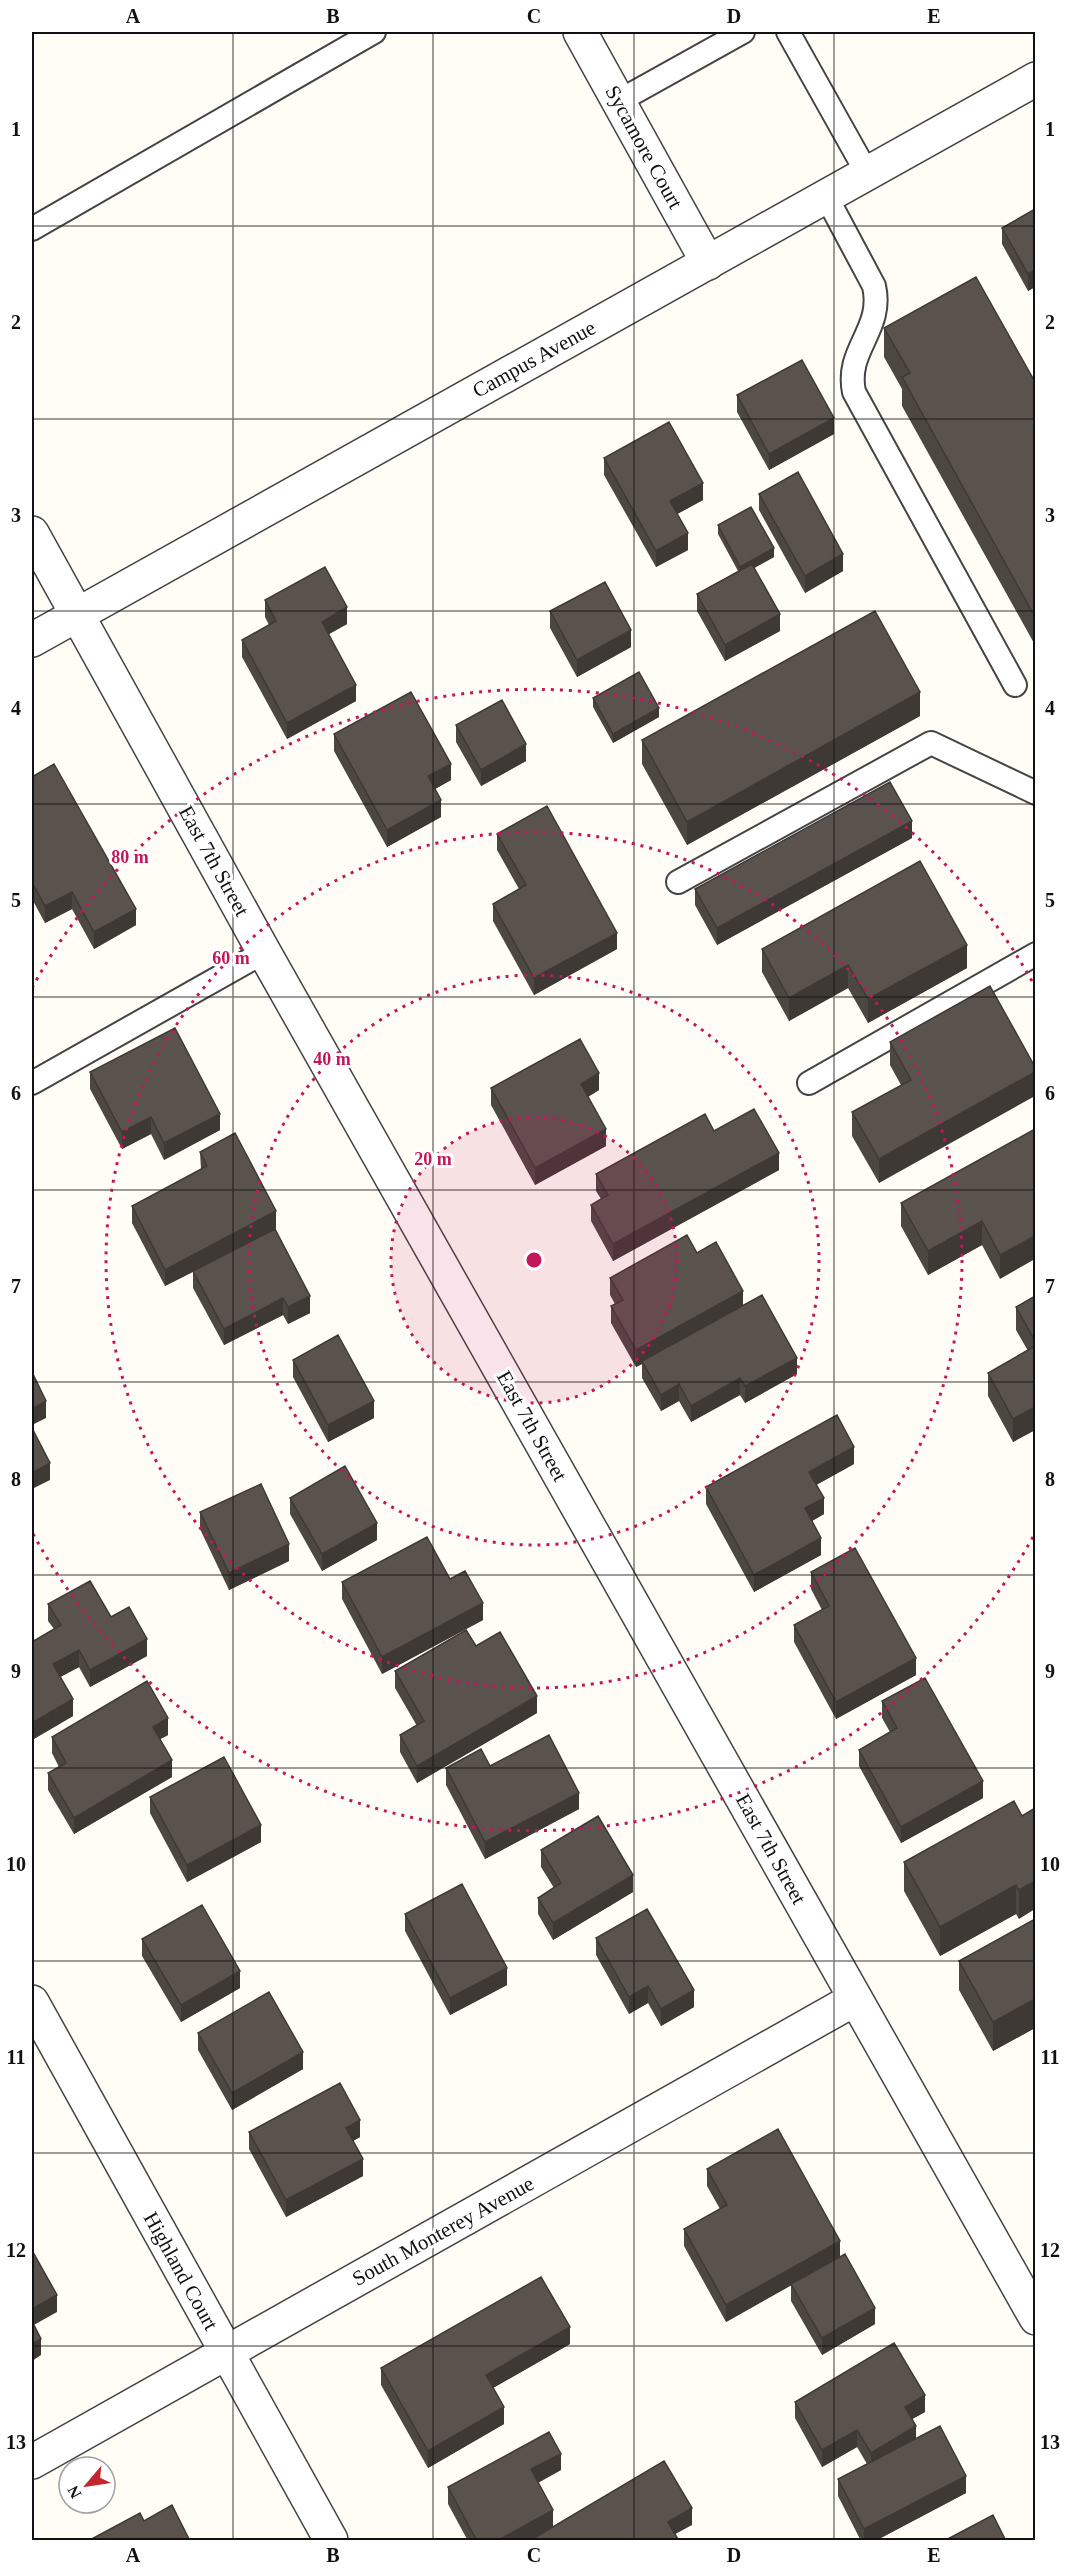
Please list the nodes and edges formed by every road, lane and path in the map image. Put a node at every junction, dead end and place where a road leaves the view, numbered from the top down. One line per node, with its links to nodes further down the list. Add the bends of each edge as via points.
1 (374, 32): 9 (lane)
2 (580, 32): 6 (street, Sycamore Court)
3 (743, 32): 6 (lane)
4 (788, 32): 7 (lane)
5 (1035, 79): 7 (street, Campus Avenue)
6 (619, 101): 10 (street, Sycamore Court)
7 (867, 173): 8 (street, Campus Avenue)
8 (826, 196): 10 (street, Campus Avenue); 14 (lane, via 874,286 877,301 874,320 851,376 854,392)
9 (32, 229)
10 (708, 263): 12 (street, Campus Avenue)
11 (32, 533): 12 (street, East 7th Street)
12 (77, 614): 13 (street, Campus Avenue); 17 (street, East 7th Street)
13 (32, 640)
14 (1015, 685)
15 (1035, 793): 16 (lane, via 931,743)
16 (678, 882)
17 (264, 952): 19 (lane); 21 (street, East 7th Street)
18 (1035, 954): 20 (lane)
19 (32, 1083)
20 (810, 1083)
21 (855, 1999): 23 (street, East 7th Street); 24 (street, South Monterey Avenue)
22 (32, 2002): 24 (street, Highland Court)
23 (1035, 2318)
24 (226, 2353): 25 (street, South Monterey Avenue); 26 (street, Highland Court)
25 (32, 2462)
26 (331, 2541)

